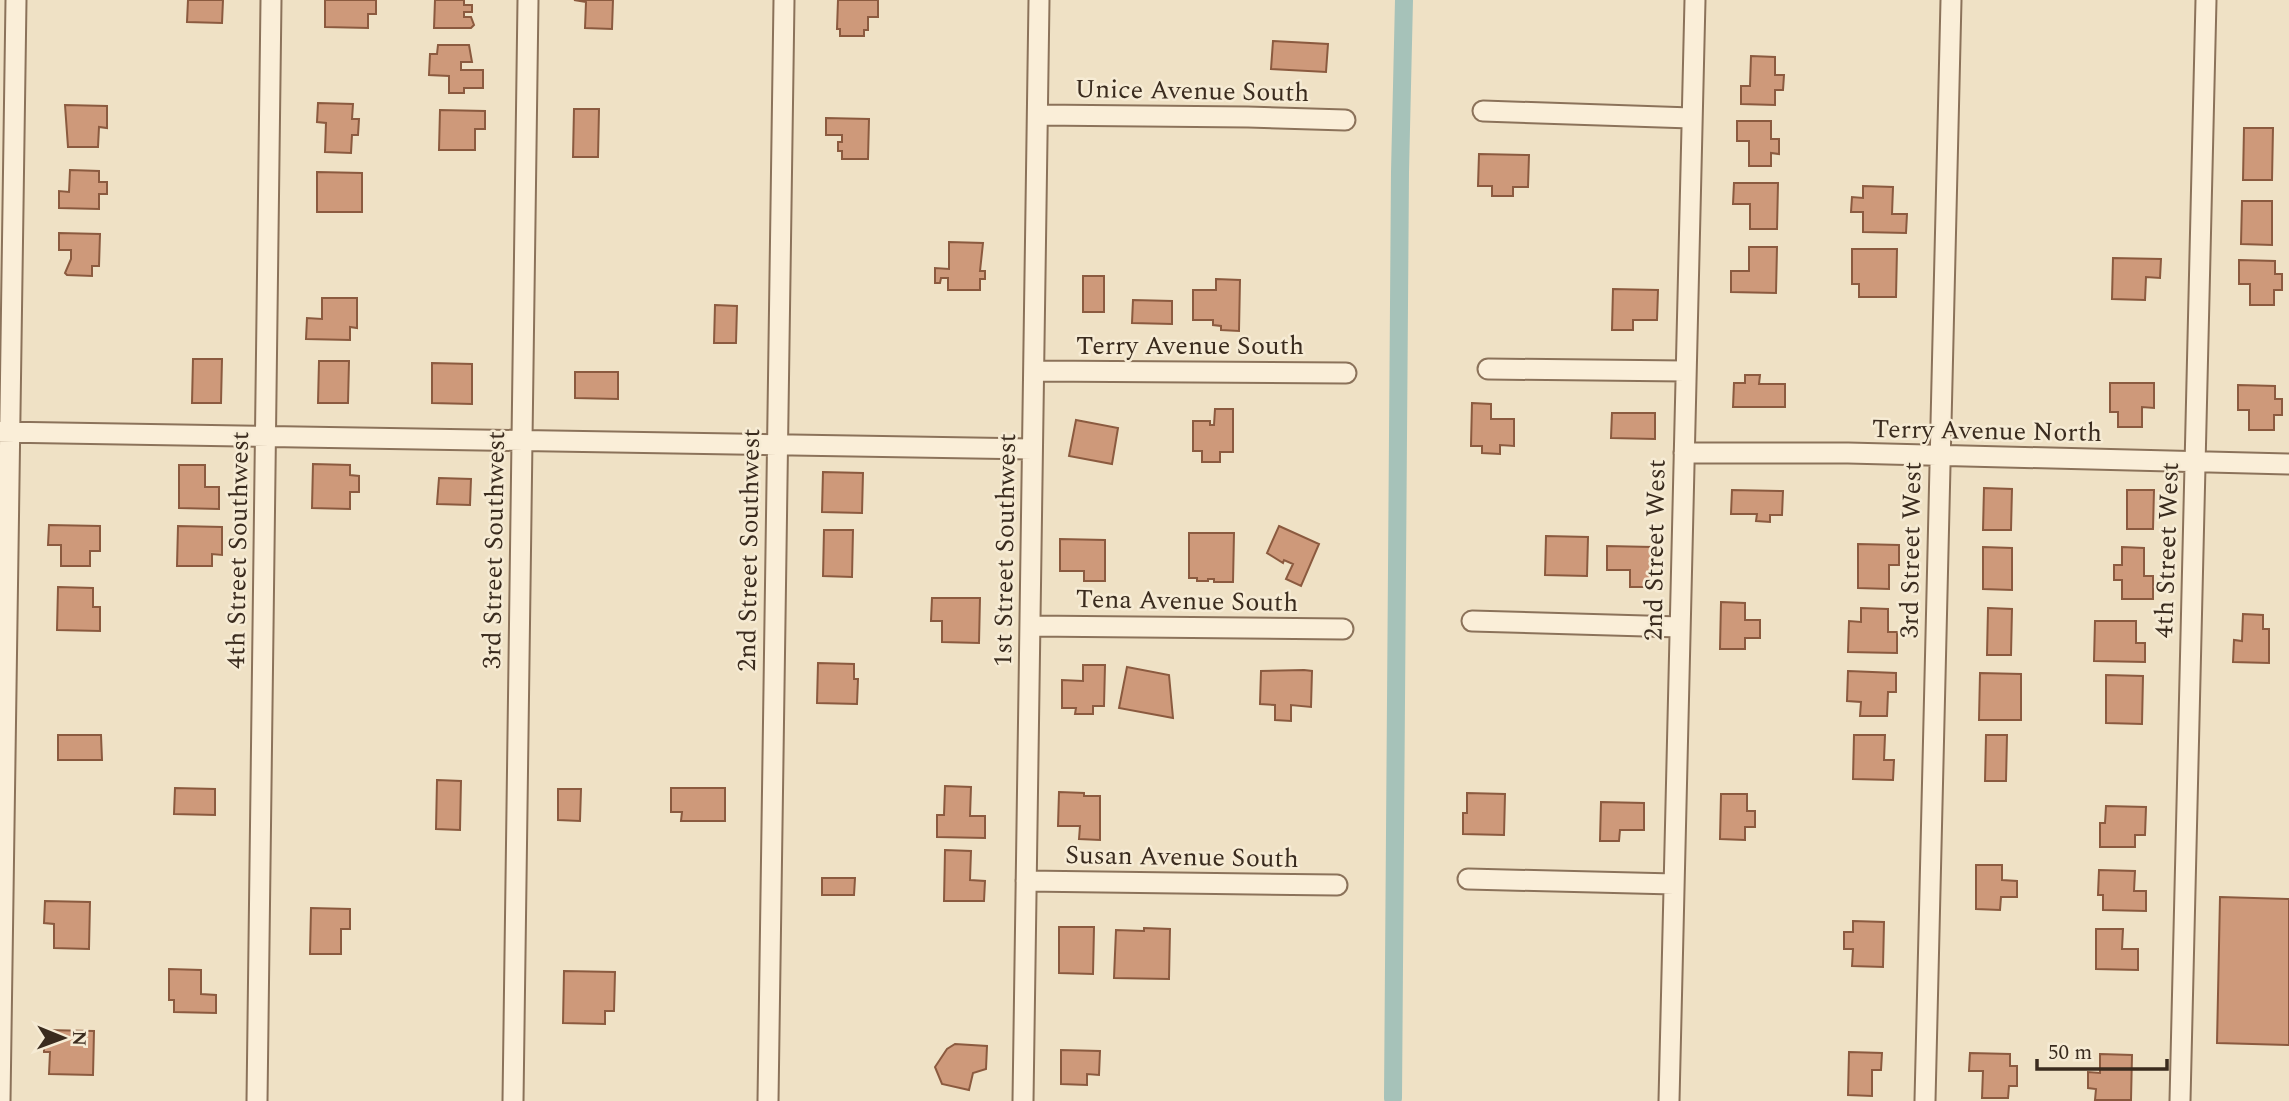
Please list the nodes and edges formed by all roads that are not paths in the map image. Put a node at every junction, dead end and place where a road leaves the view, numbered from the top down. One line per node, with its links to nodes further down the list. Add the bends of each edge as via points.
1 (16, 0): 17 (street)
2 (271, 0): 18 (street, 4th Street Southwest)
3 (528, 0): 19 (street, 3rd Street Southwest)
4 (784, 0): 20 (street, 2nd Street Southwest)
5 (1039, 0): 10 (street, 1st Street Southwest)
6 (1695, 0): 11 (street, 2nd Street West)
7 (1951, 0): 23 (street, 3rd Street West)
8 (2206, 0): 24 (street, 4th Street West)
9 (1483, 111): 11 (street)
10 (1038, 115): 12 (street, Unice Avenue South); 14 (street, 1st Street Southwest)
11 (1691, 118): 15 (street, 2nd Street West)
12 (1345, 120)
13 (1488, 369): 15 (street)
14 (1034, 371): 16 (street, Terry Avenue South); 21 (street, 1st Street Southwest)
15 (1685, 371): 22 (street, 2nd Street West)
16 (1346, 373)
17 (5, 432): 18 (street); 34 (street)
18 (266, 437): 19 (street); 35 (street, 4th Street Southwest)
19 (522, 440): 20 (street); 36 (street, 3rd Street Southwest)
20 (777, 444): 21 (street); 37 (street, 2nd Street Southwest)
21 (1032, 449): 27 (street, 1st Street Southwest)
22 (1684, 453): 23 (street, Terry Avenue North); 28 (street, 2nd Street West)
23 (1940, 456): 24 (street, Terry Avenue North); 40 (street, 3rd Street West)
24 (2196, 463): 25 (street, Terry Avenue North); 41 (street, 4th Street West)
25 (2289, 464)
26 (1472, 621): 28 (street)
27 (1031, 626): 29 (street, Tena Avenue South); 31 (street, 1st Street Southwest)
28 (1680, 627): 32 (street, 2nd Street West)
29 (1343, 629)
30 (1468, 879): 32 (street)
31 (1026, 881): 33 (street, Susan Avenue South); 38 (street, 1st Street Southwest)
32 (1674, 884): 39 (street, 2nd Street West)
33 (1338, 885)
34 (0, 1101)
35 (257, 1101)
36 (513, 1101)
37 (768, 1101)
38 (1023, 1101)
39 (1669, 1101)
40 (1925, 1101)
41 (2180, 1101)

